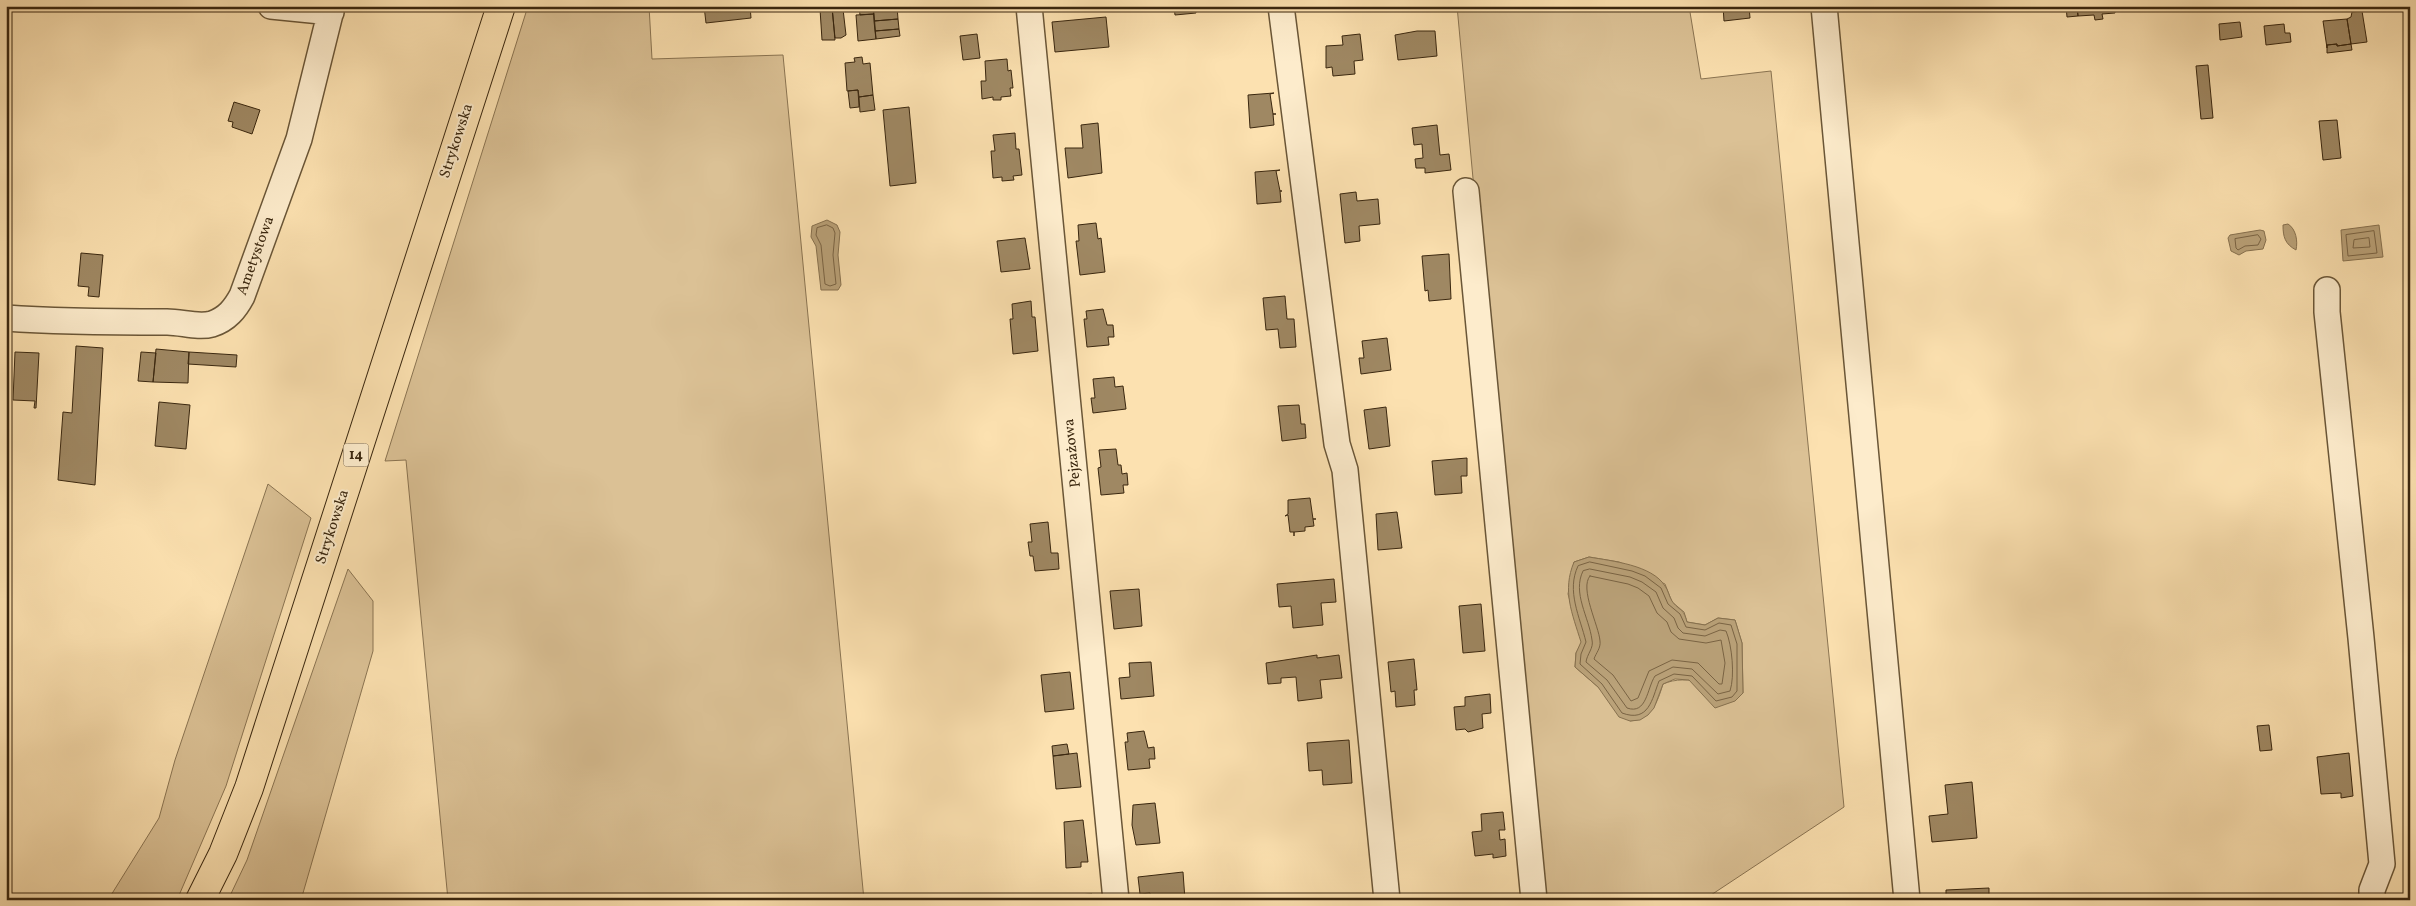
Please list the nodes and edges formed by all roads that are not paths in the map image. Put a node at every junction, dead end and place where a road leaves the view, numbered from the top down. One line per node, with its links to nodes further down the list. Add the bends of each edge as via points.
1 (271, 6): 6 (street)
2 (500, 6): 10 (main road, Strykowska / 14, via 251,779 223,854)
3 (1029, 6): 11 (street, Pejzażowa)
4 (1281, 6): 12 (street, via 1337,444 1345,470)
5 (1824, 6): 14 (street)
6 (332, 9): 9 (street, Ametystowa, via 298,139 242,296 234,309 222,320 196,325)
7 (1466, 191): 13 (street)
8 (2327, 290): 15 (street, via 2382,864 2372,890)
9 (6, 318)
10 (200, 900)
11 (1116, 900)
12 (1387, 900)
13 (1534, 900)
14 (1907, 900)
15 (2372, 900)

